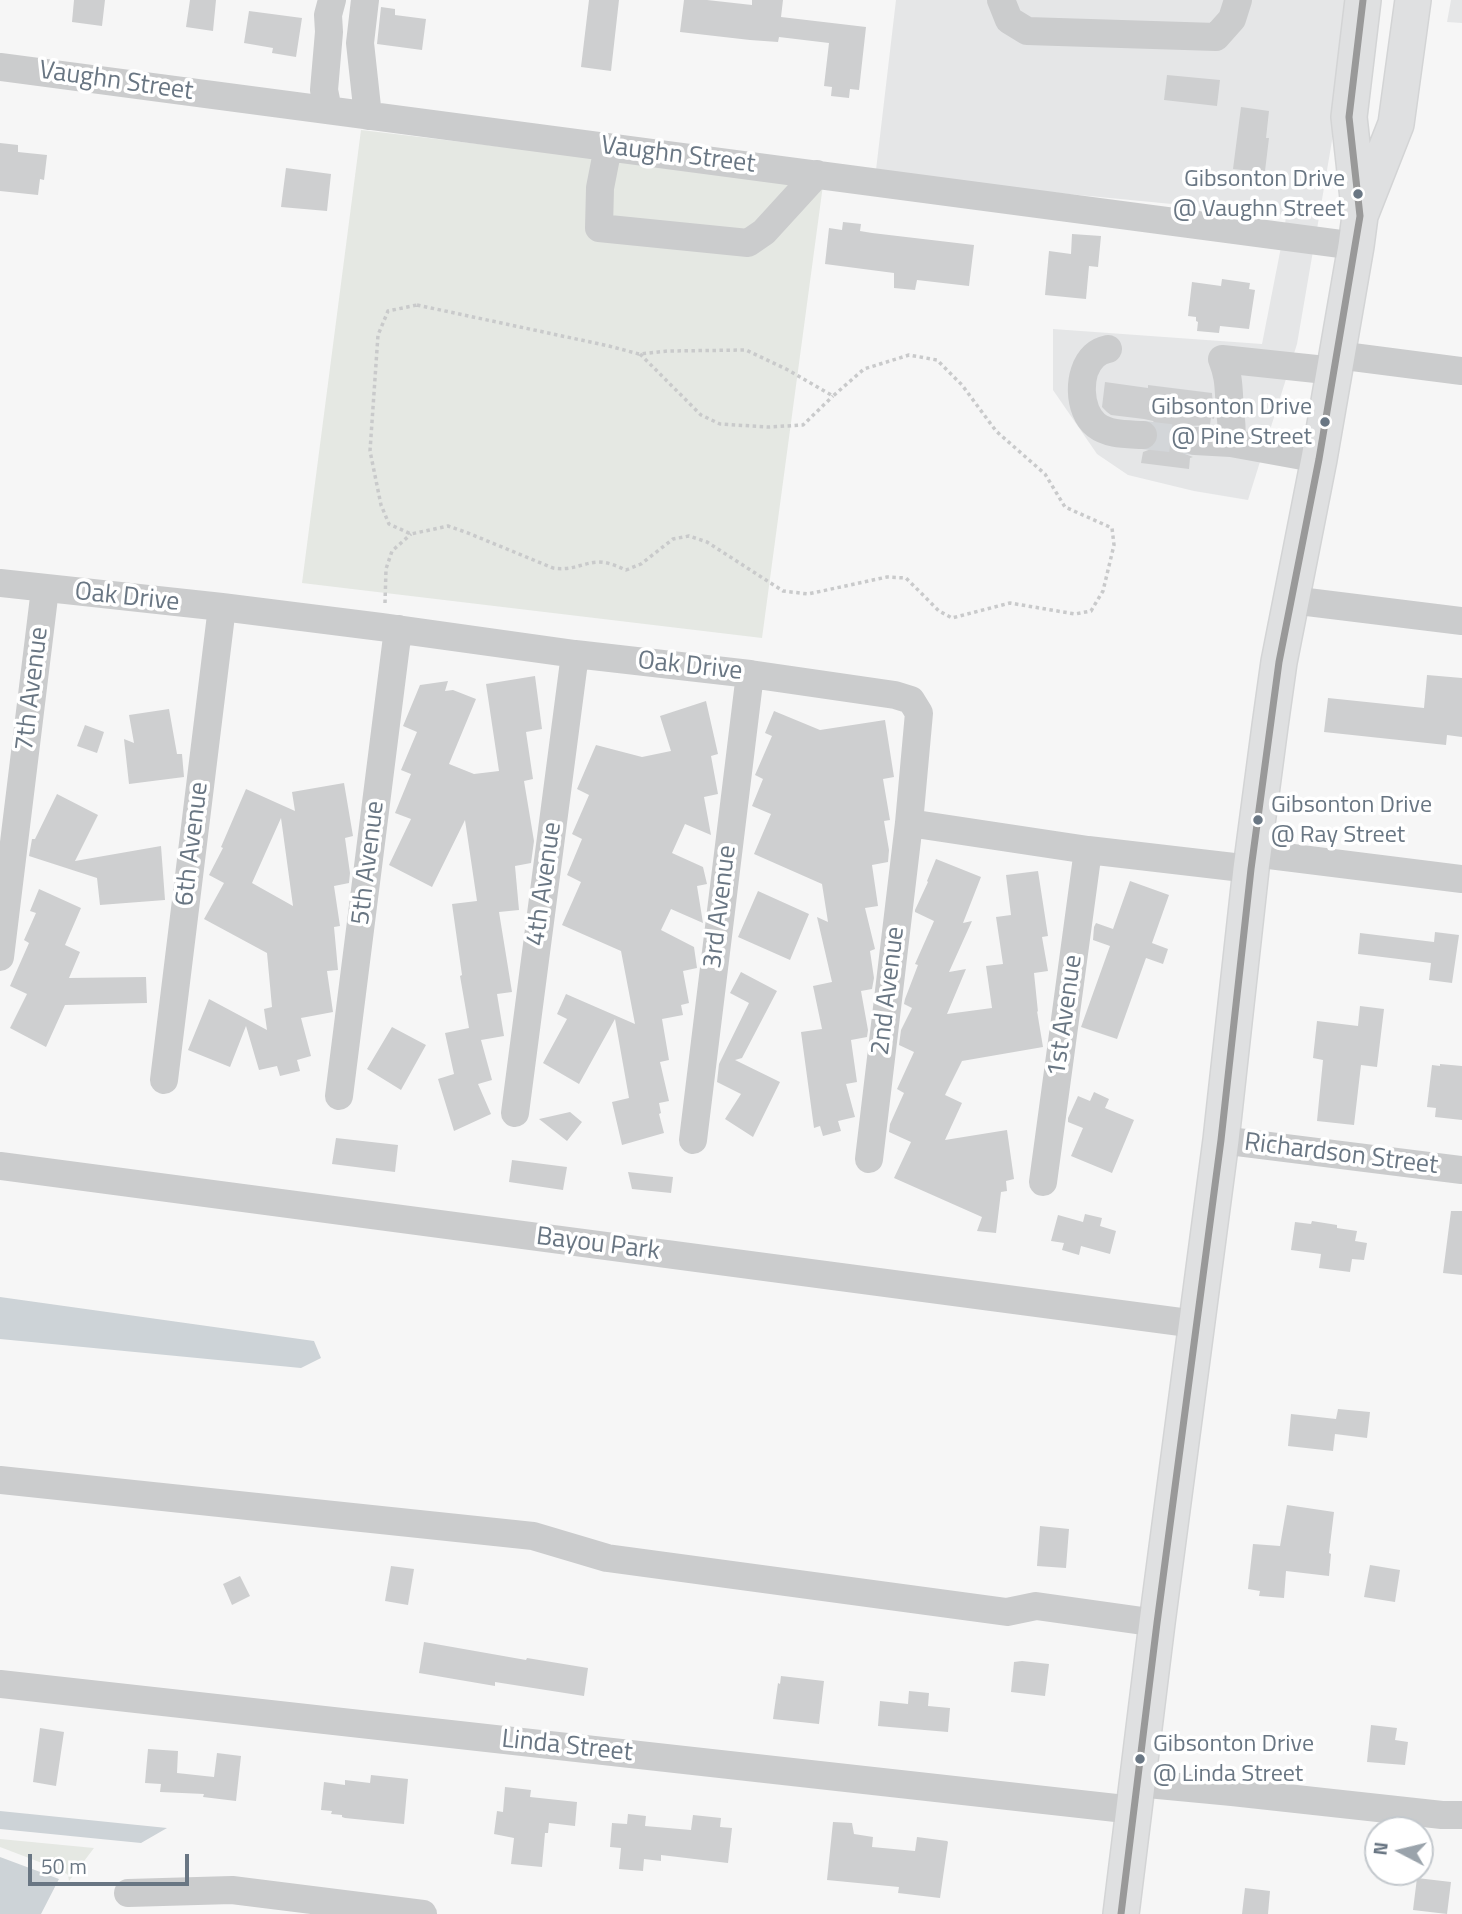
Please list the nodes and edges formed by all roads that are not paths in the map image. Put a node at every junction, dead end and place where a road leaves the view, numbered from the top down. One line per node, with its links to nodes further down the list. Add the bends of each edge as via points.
1 (332, 0): 8 (street, via 324,90)
2 (365, 0): 9 (street, via 359,43)
3 (1001, 0): 4 (street, via 1009,20 1027,31 1216,37 1232,19)
4 (1238, 0)
5 (1363, 0): 12 (main road, via 1349,117)
6 (1413, 0): 12 (main road, via 1396,124)
7 (0, 67): 8 (street, Vaughn Street)
8 (328, 110): 9 (street, Vaughn Street)
9 (368, 116): 10 (street, Vaughn Street)
10 (608, 147): 11 (street, Vaughn Street); 11 (street, via 599,228 748,243 764,232)
11 (817, 174): 12 (street, Vaughn Street)
12 (1358, 231): 14 (main road)
13 (1108, 349): 16 (street, via 1091,357 1085,370 1085,413 1107,432)
14 (1336, 363): 15 (street); 18 (street, via 1222,359 1230,383); 19 (main road)
15 (1462, 371)
16 (1143, 435)
17 (1195, 441): 18 (street)
18 (1231, 443): 19 (street)
19 (1319, 459): 22 (main road)
20 (0, 583): 21 (street, Oak Drive)
21 (45, 589): 23 (street, Oak Drive); 32 (street, 7th Avenue)
22 (1291, 600): 24 (street); 30 (main road)
23 (222, 607): 25 (street, Oak Drive); 33 (street, 6th Avenue)
24 (1462, 621)
25 (390, 628): 26 (street, Oak Drive); 34 (street, 5th Avenue)
26 (575, 654): 27 (street, Oak Drive); 35 (street, 4th Avenue)
27 (750, 674): 28 (street, Oak Drive, via 911,700 919,713); 36 (street, 3rd Avenue)
28 (909, 823): 29 (street); 38 (street, 2nd Avenue)
29 (1088, 850): 30 (street); 41 (street, 1st Avenue)
30 (1252, 861): 31 (street); 37 (main road)
31 (1462, 879)
32 (0, 957)
33 (164, 1080)
34 (339, 1096)
35 (515, 1113)
36 (693, 1140)
37 (1220, 1140): 40 (street, Richardson Street); 42 (main road)
38 (869, 1159)
39 (0, 1166): 42 (street, Bayou Park)
40 (1462, 1170)
41 (1043, 1182)
42 (1196, 1324): 44 (main road)
43 (0, 1480): 44 (street, via 521,1534 607,1558 1007,1612 1037,1606)
44 (1157, 1623): 46 (main road)
45 (0, 1684): 46 (street, Linda Street)
46 (1135, 1797): 47 (street, Linda Street, via 1232,1791); 50 (main road)
47 (1462, 1815)
48 (128, 1893): 49 (street, via 232,1890)
49 (424, 1914)
50 (1121, 1914)

